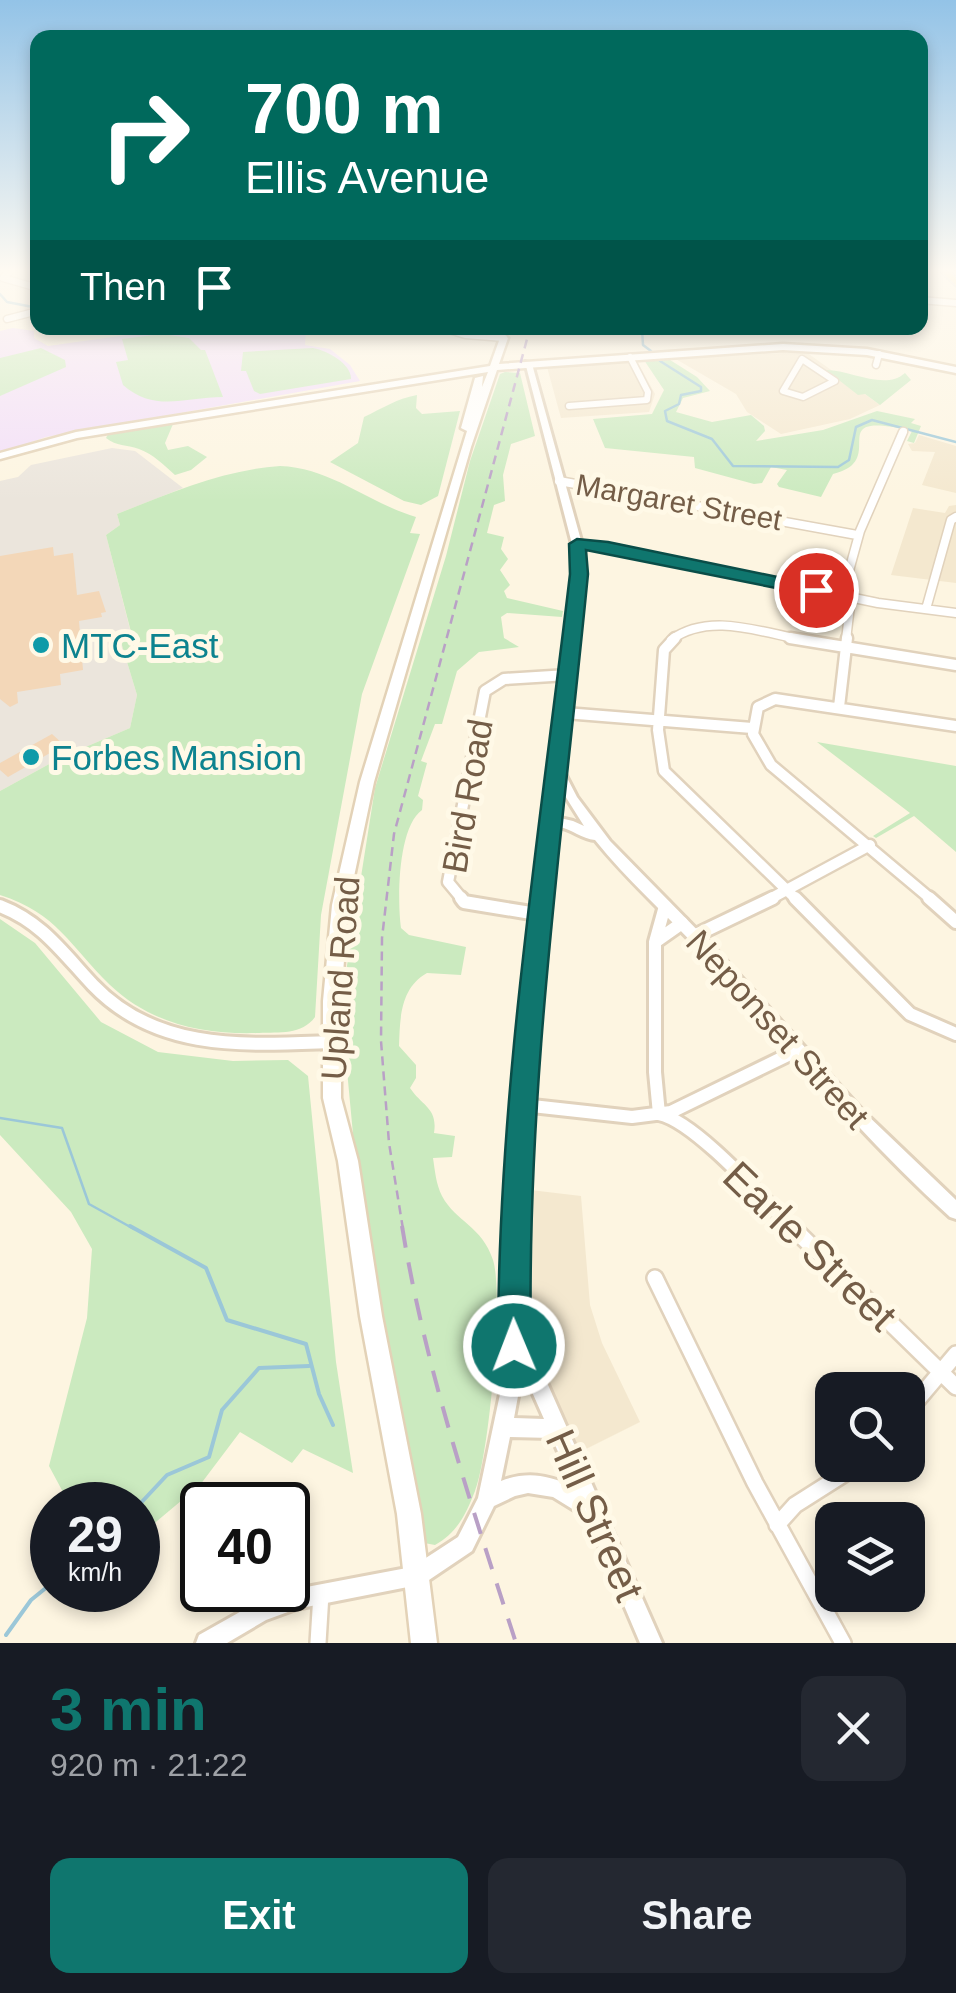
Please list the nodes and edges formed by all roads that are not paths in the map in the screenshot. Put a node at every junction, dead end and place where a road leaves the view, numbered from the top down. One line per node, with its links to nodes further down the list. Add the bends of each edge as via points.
1 (796, 347): 7 (street)
2 (495, 348): 9 (main road)
3 (505, 348): 8 (main road, via 509,360)
4 (785, 348): 6 (main road)
5 (801, 348): 10 (main road)
6 (630, 357): 8 (main road); 13 (street, via 647,400)
7 (802, 359): 7 (street, via 783,391 793,398 835,381)
8 (528, 364): 9 (main road); 17 (street)
9 (489, 368): 11 (main road); 12 (main road, Upland Road); 15 (main road, Upland Road)
10 (956, 370)
11 (447, 374): 12 (main road); 16 (main road, via 76,436)
12 (477, 386): 15 (main road, Upland Road)
13 (569, 406)
14 (904, 430): 19 (street)
15 (466, 447): 48 (main road, Upland Road, via 349,858)
16 (0, 456)
17 (559, 481): 19 (street, Margaret Street); 20 (street)
18 (956, 516): 21 (street)
19 (858, 535): 23 (street, via 847,563)
20 (577, 544): 23 (street); 28 (street)
21 (942, 553): 22 (street); 24 (street)
22 (956, 554)
23 (846, 596): 24 (street); 26 (street)
24 (926, 610): 25 (street)
25 (956, 613)
26 (847, 649): 27 (street); 29 (street); 31 (street, via 718,624 685,630 664,650)
27 (956, 665)
28 (568, 675): 30 (street); 42 (street, Bird Road, via 504,679 485,691 448,882 464,902)
29 (839, 707): 32 (street); 33 (street, via 769,700 753,714)
30 (565, 713): 31 (street); 34 (street)
31 (659, 720): 33 (street); 39 (street, via 670,781)
32 (956, 726)
33 (752, 728): 38 (street, via 763,758 777,772)
34 (558, 773): 35 (street, Neponset Street); 36 (street)
35 (579, 814): 36 (street); 37 (street, Neponset Street)
36 (552, 817): 37 (street, Neponset Street); 42 (street)
37 (603, 843): 41 (street, Neponset Street)
38 (870, 845): 39 (street); 43 (street)
39 (787, 890): 45 (street); 47 (street, via 910,1014)
40 (0, 906): 48 (street, via 43,929 102,994 154,1029 226,1046)
41 (666, 906): 44 (street, Neponset Street); 46 (street)
42 (544, 914): 50 (street)
43 (956, 922)
44 (682, 923): 45 (street, Neponset Street); 46 (street)
45 (694, 936): 49 (street, Neponset Street)
46 (655, 942): 51 (street)
47 (956, 1034)
48 (331, 1042): 65 (main road, Upland Road, via 332,1098 348,1160)
49 (796, 1051): 51 (street, via 690,1106); 52 (street, Neponset Street)
50 (522, 1104): 51 (street); 54 (street)
51 (658, 1114): 56 (street, Earle Street, via 699,1137)
52 (956, 1211)
53 (655, 1278): 64 (street)
54 (516, 1332): 59 (street); 60 (street, Hill Street)
55 (956, 1354): 56 (street)
56 (941, 1372): 57 (street, Earle Street); 58 (street)
57 (956, 1387)
58 (925, 1391)
59 (504, 1427): 60 (street); 62 (street)
60 (557, 1430): 63 (street, Hill Street)
61 (831, 1482): 64 (street)
62 (487, 1500): 63 (street, via 534,1482 568,1492); 65 (street, via 465,1544)
63 (592, 1511): 70 (street, Hill Street)
64 (777, 1526): 71 (street)
65 (416, 1577): 66 (street); 69 (main road, Upland Road)
66 (321, 1594): 67 (street, via 261,1611); 68 (street)
67 (207, 1643)
68 (318, 1643)
69 (424, 1643)
70 (651, 1643)
71 (842, 1643)

